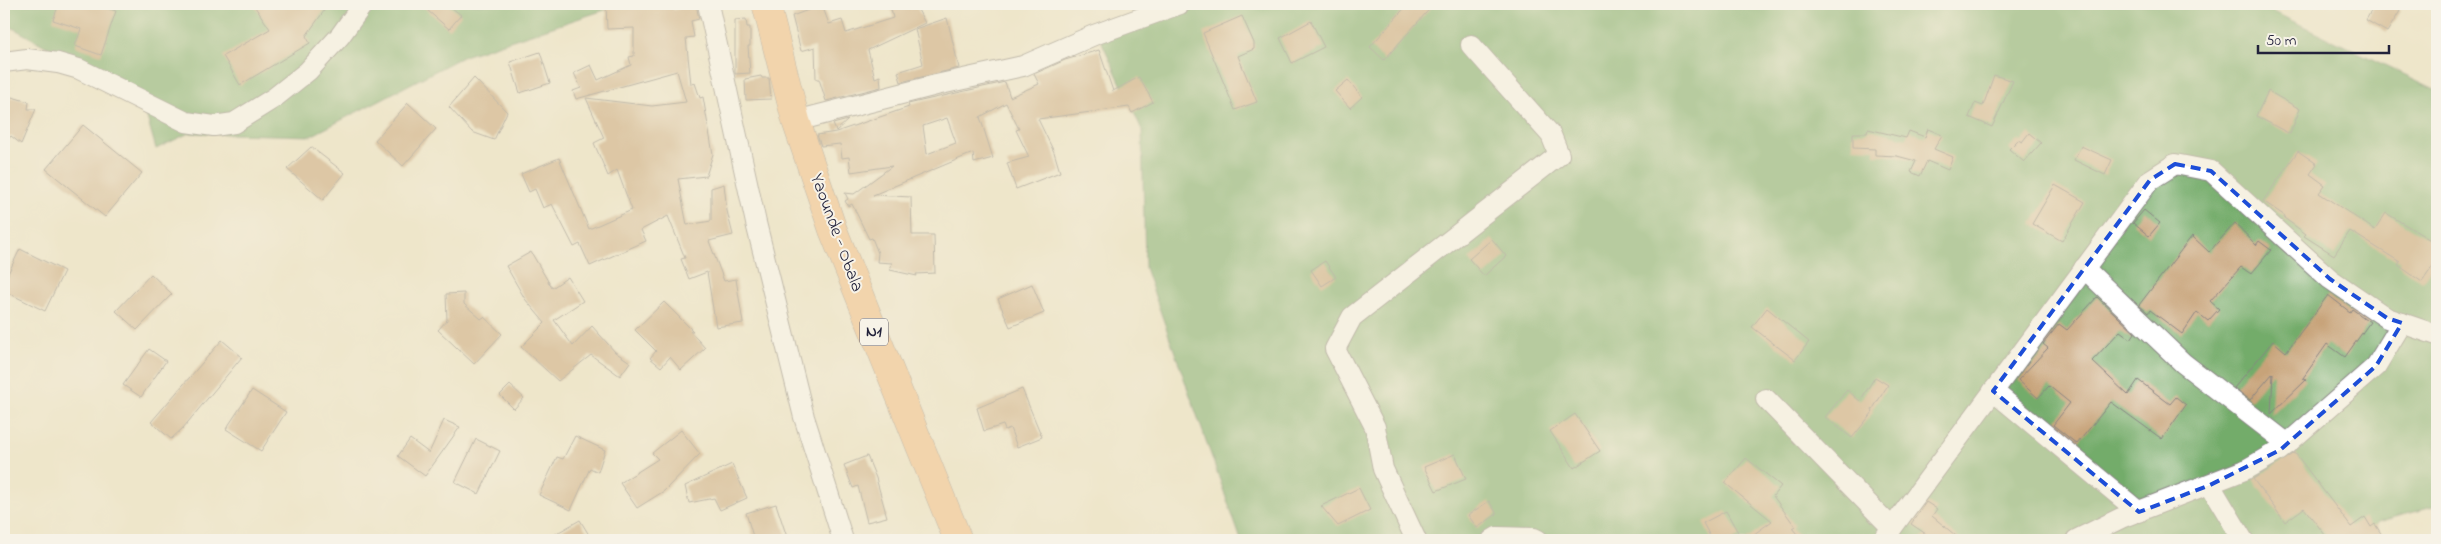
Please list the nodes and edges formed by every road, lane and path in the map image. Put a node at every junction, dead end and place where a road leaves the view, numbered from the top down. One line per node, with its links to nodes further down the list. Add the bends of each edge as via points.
1 (363, 4): 6 (street, via 340,36 308,71 274,98 234,123 214,126 186,122 79,69 58,63 26,59)
2 (708, 4): 17 (street, via 756,223 804,417)
3 (766, 4): 7 (highway, Yaounde - Obala / N1)
4 (1180, 4): 7 (street, via 1094,35 1023,66)
5 (1471, 45): 19 (street, via 1551,136 1559,155 1352,317 1335,349 1375,427 1383,469)
6 (4, 62)
7 (796, 122): 18 (highway, Yaounde - Obala / N1, via 833,230)
8 (2084, 268): 9 (street, via 2150,180 2175,164 2211,171 2330,279 2387,318); 11 (street); 13 (street, via 2183,363)
9 (2402, 323): 10 (street); 13 (street, via 2376,366)
10 (2437, 335)
11 (1993, 391): 15 (street); 16 (street)
12 (1766, 399): 16 (street)
13 (2288, 444): 14 (street, via 2247,469)
14 (2210, 485): 15 (street); 23 (street)
15 (2139, 512): 22 (street)
16 (1887, 534)
17 (843, 540)
18 (958, 540)
19 (1416, 540)
20 (1492, 540): 21 (street, via 1497,537)
21 (1538, 540)
22 (2076, 540)
23 (2243, 540)

